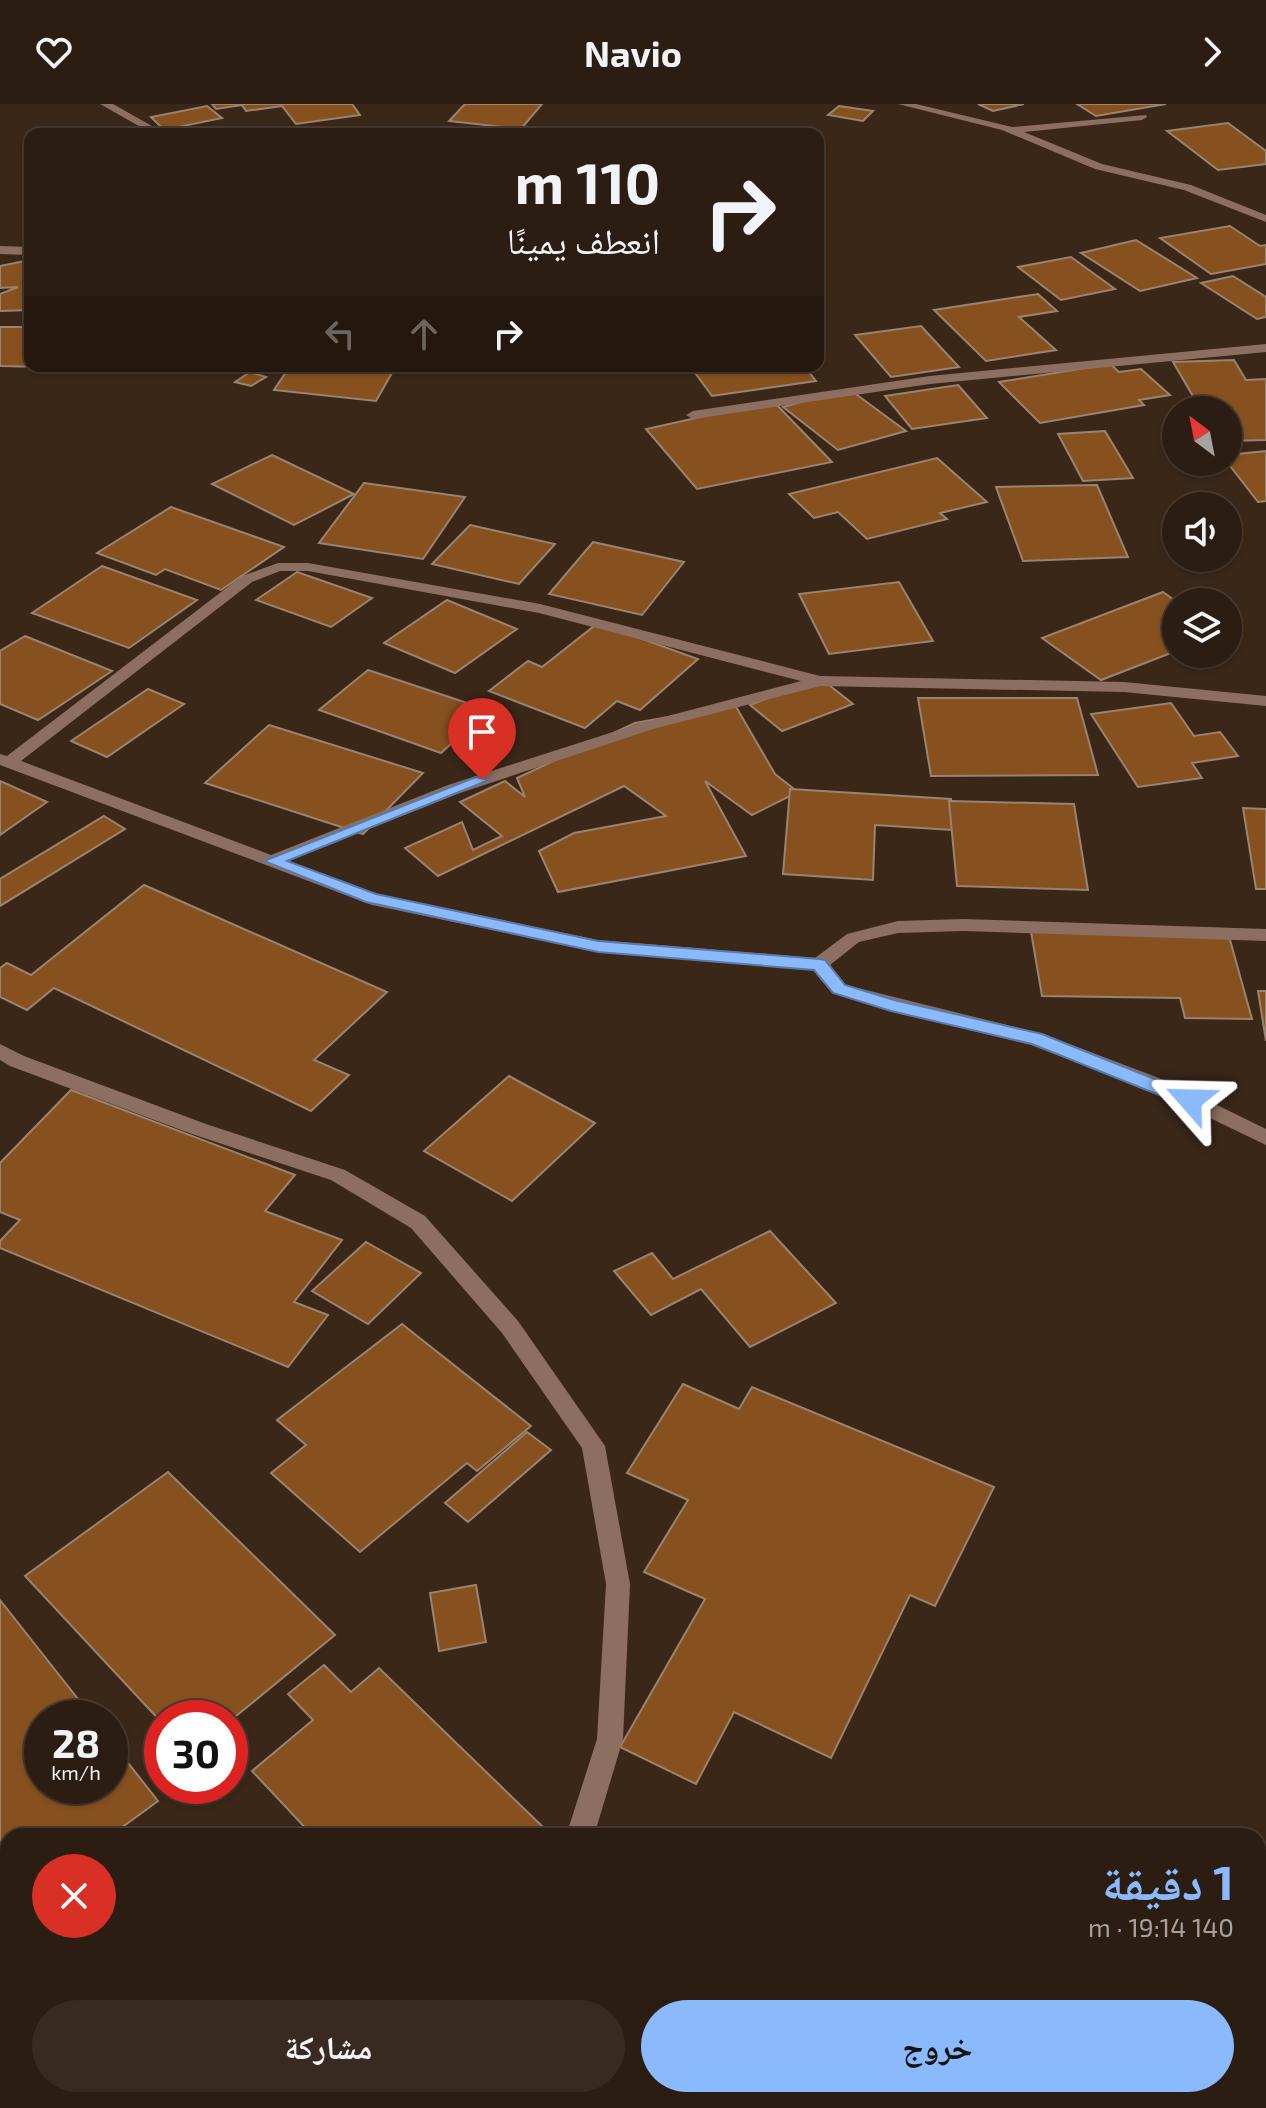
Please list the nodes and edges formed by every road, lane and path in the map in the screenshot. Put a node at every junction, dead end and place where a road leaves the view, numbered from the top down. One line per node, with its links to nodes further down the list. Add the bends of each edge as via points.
1 (105, 104): 4 (street)
2 (903, 104): 5 (street)
3 (1142, 117): 5 (street)
4 (150, 128)
5 (1012, 131): 6 (street, via 1099,167 1187,187)
6 (1266, 219)
7 (0, 250): 8 (street)
8 (24, 251)
9 (1266, 348): 10 (street, via 930,380)
10 (693, 415)
11 (820, 681): 12 (street, via 1124,687); 13 (street, via 540,609 308,567 278,567 247,579); 14 (street, via 647,726 484,779)
12 (1266, 701)
13 (4, 760): 14 (street)
14 (272, 861): 16 (street, via 372,899 598,946)
15 (1266, 935): 16 (street, via 898,927 853,938)
16 (819, 964): 18 (street, via 839,989 1036,1039 1165,1088)
17 (0, 1051): 19 (street, via 199,1129 338,1175 418,1222 510,1327 593,1446 618,1584 610,1739)
18 (1266, 1138)
19 (582, 1828)

